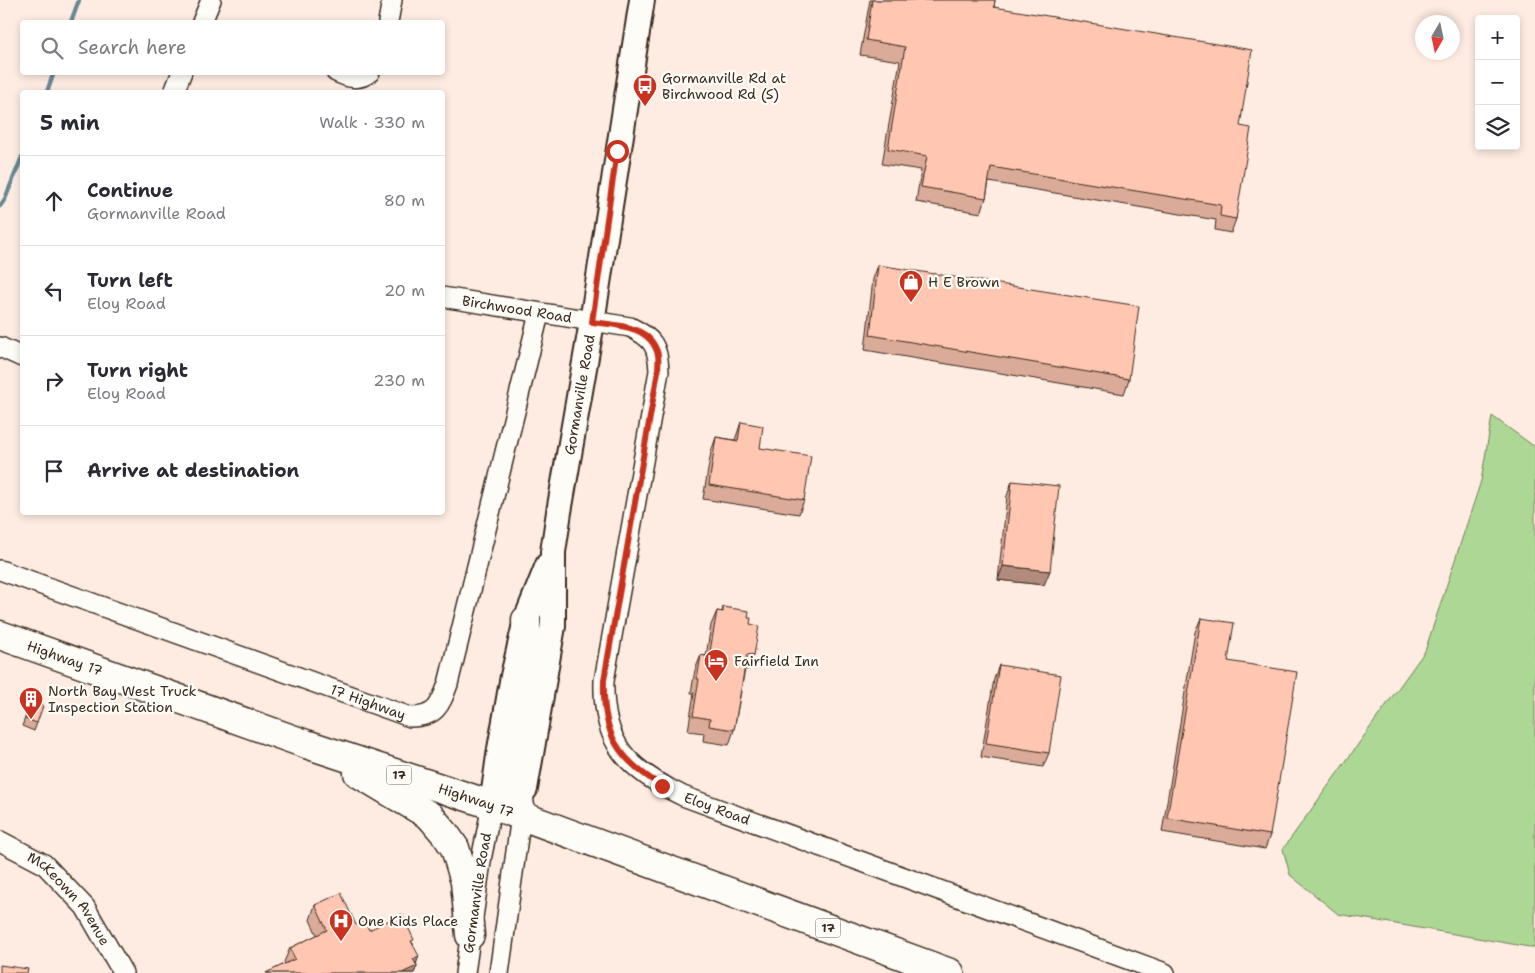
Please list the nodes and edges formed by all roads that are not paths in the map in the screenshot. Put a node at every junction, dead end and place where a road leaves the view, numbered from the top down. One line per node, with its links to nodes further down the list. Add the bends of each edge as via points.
1 (392, 0): 3 (street)
2 (642, 0): 10 (main road, Gormanville Road)
3 (388, 20)
4 (181, 75): 7 (street)
5 (343, 75): 6 (street, via 357,78)
6 (364, 75)
7 (175, 90)
8 (445, 298): 9 (street, Birchwood Road)
9 (539, 314): 10 (street, Birchwood Road); 14 (street, 17 Highway, via 448,684 437,709 430,714 410,717)
10 (592, 322): 13 (main road, Gormanville Road); 26 (street, Eloy Road, via 630,327 652,342 658,355 658,371 604,680 603,700 611,736 632,764 646,776 682,796)
11 (0, 347): 12 (street)
12 (20, 356)
13 (553, 552): 15 (main road, Gormanville Road); 19 (main road, Gormanville Road, via 553,626)
14 (0, 570)
15 (526, 620): 18 (main road, Gormanville Road, via 501,740); 19 (highway, via 529,679 517,753)
16 (0, 635): 17 (highway, Highway 17 / 17)
17 (306, 744): 18 (highway, Highway 17 / 17); 21 (highway, via 430,816 455,848 465,882)
18 (492, 805): 19 (highway, Highway 17 / 17); 21 (street, Gormanville Road)
19 (521, 816): 24 (street, Gormanville Road); 25 (highway, Highway 17 / 17)
20 (0, 841): 23 (street, McKeown Avenue, via 44,864 85,907)
21 (470, 936): 22 (street, Gormanville Road)
22 (465, 970)
23 (123, 973)
24 (499, 973)
25 (950, 973)
26 (1165, 973)

